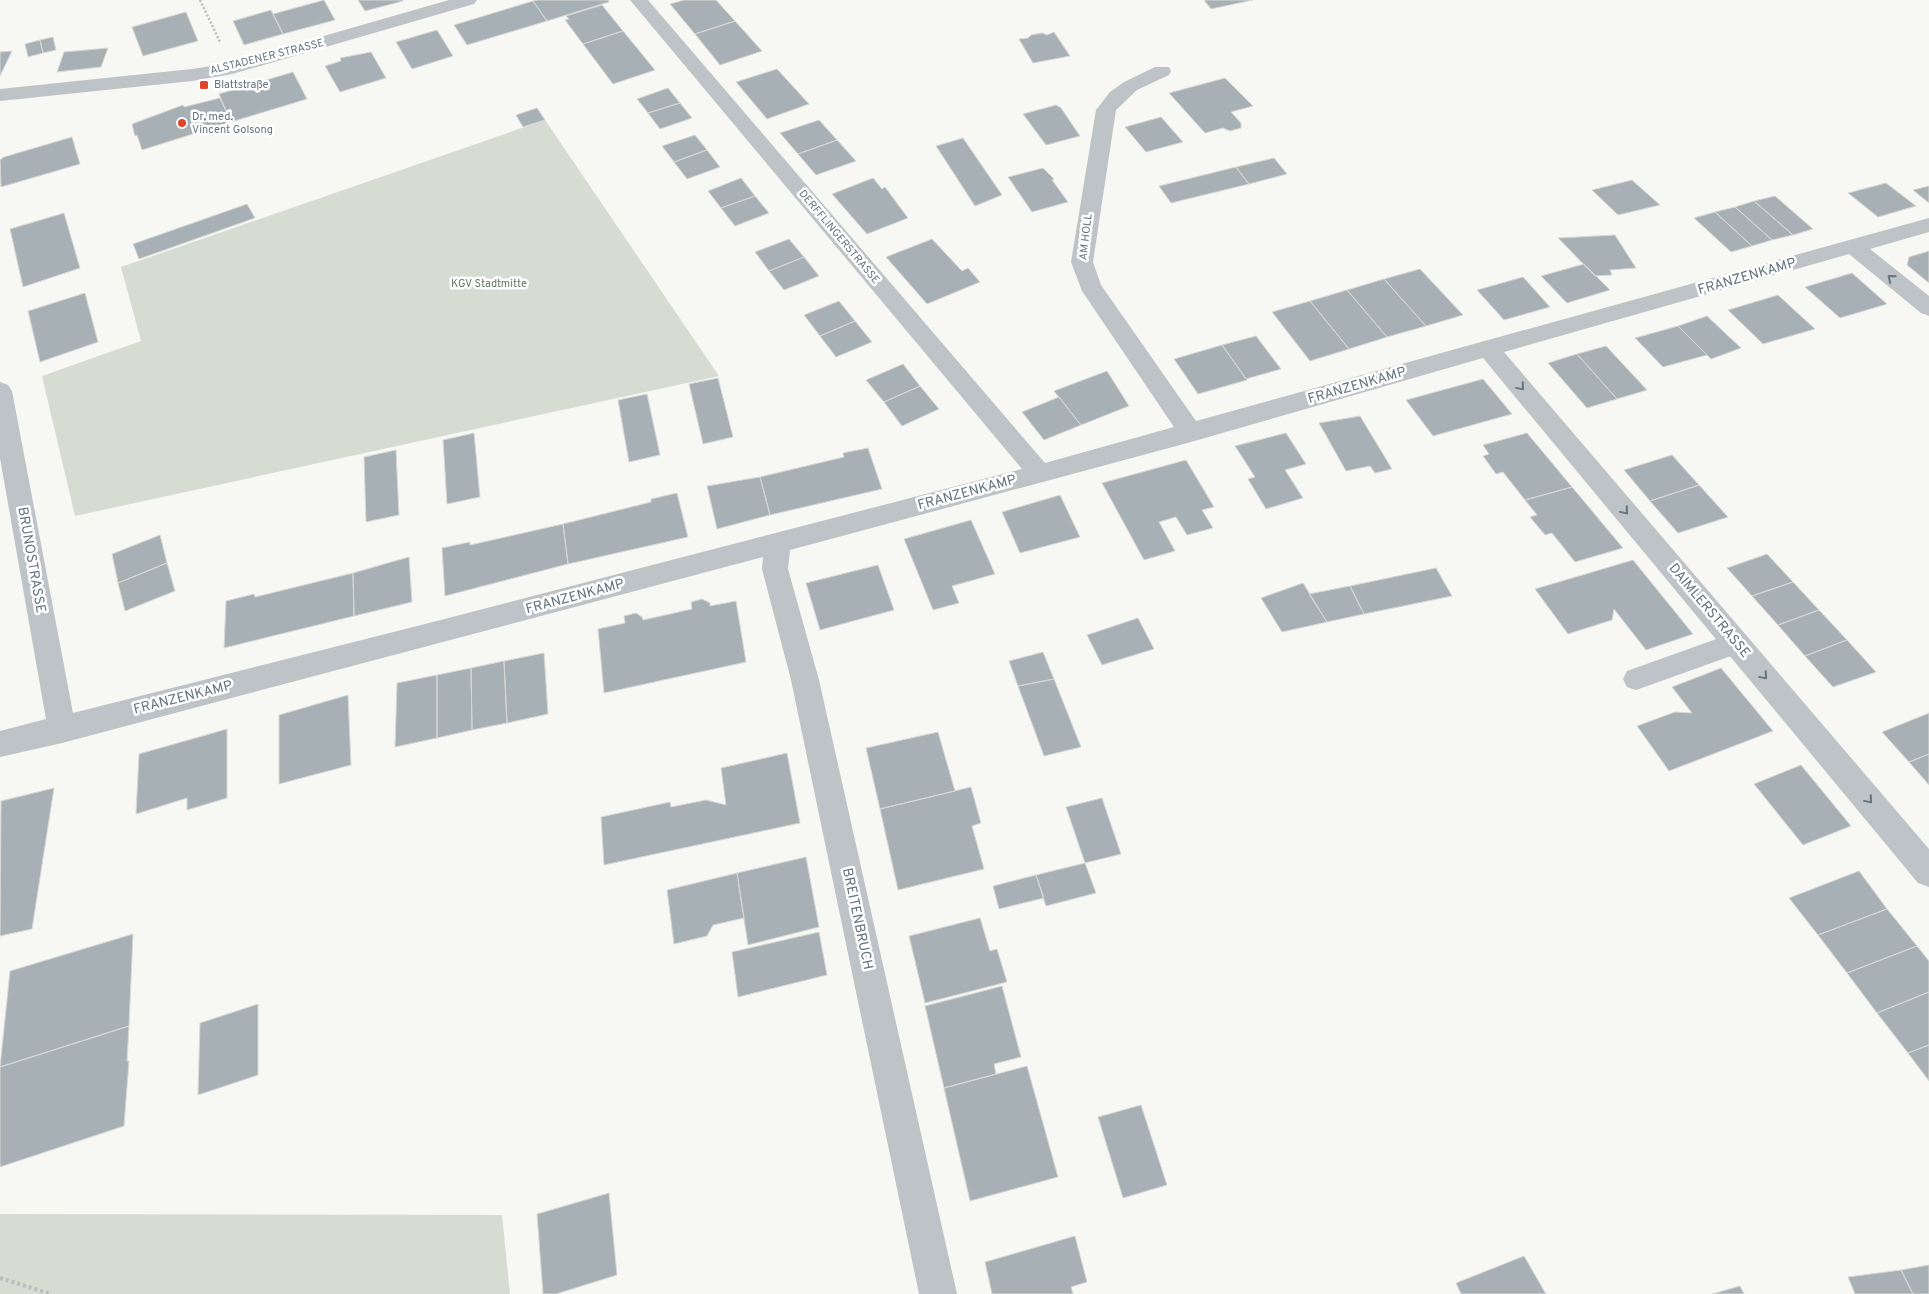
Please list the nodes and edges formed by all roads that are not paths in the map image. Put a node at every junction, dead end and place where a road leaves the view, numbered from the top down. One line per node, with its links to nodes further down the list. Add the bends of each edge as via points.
1 (468, 0): 4 (street, ALSTADENER STRASSE, via 232,68)
2 (640, 0): 11 (street, DERFFLINGERSTRASSE)
3 (1162, 71): 10 (street, AM HOLL, via 1126,88 1106,110 1082,262 1090,286)
4 (0, 95)
5 (1929, 225): 6 (street, FRANZENKAMP)
6 (1854, 247): 7 (street, one-way to 6); 8 (street, FRANZENKAMP)
7 (1929, 308)
8 (1489, 350): 10 (street, FRANZENKAMP); 13 (street, DAIMLERSTRASSE, one-way to 13)
9 (0, 391): 15 (street, BRUNOSTRASSE)
10 (1191, 433): 11 (street, FRANZENKAMP)
11 (1040, 474): 12 (street, FRANZENKAMP)
12 (778, 544): 15 (street, FRANZENKAMP); 18 (street, BREITENBRUCH, via 775,569 805,680)
13 (1736, 643): 14 (lane); 17 (street, DAIMLERSTRASSE, one-way to 17)
14 (1636, 679)
15 (62, 730): 16 (street, FRANZENKAMP)
16 (0, 744)
17 (1929, 872)
18 (938, 1294)

